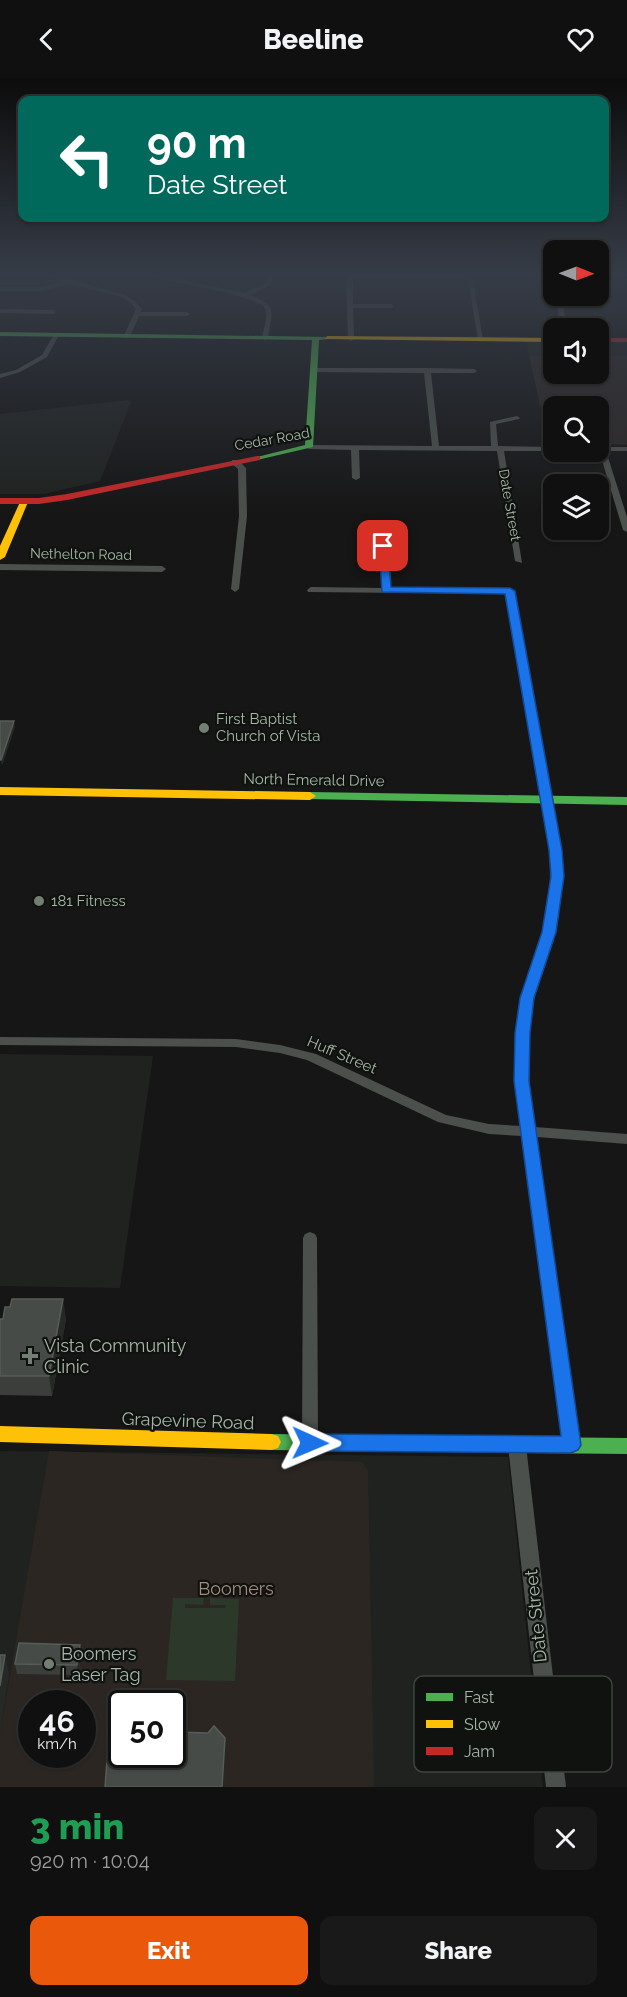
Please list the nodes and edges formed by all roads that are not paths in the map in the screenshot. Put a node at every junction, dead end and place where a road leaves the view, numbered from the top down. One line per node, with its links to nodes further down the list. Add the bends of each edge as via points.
1 (46, 355): 6 (street, via 18,371)
2 (315, 355): 3 (street)
3 (314, 370): 4 (street); 8 (street)
4 (427, 370): 5 (street); 10 (street)
5 (474, 371)
6 (0, 376)
7 (517, 418): 11 (street, Date Street, via 492,423)
8 (309, 447): 9 (street, Cedar Road); 15 (street, Cedar Road)
9 (355, 447): 10 (street, Cedar Road); 17 (street)
10 (436, 448): 11 (street, Cedar Road)
11 (498, 448): 12 (street, Cedar Road); 25 (street, Date Street)
12 (543, 449)
13 (609, 449): 14 (street)
14 (627, 449)
15 (235, 462): 21 (street, Cedar Road, via 67,497); 28 (street, via 242,468 243,516)
16 (605, 462): 18 (street)
17 (356, 478)
18 (613, 486): 19 (street); 23 (street)
19 (627, 486)
20 (0, 501): 21 (street, Cedar Road)
21 (24, 502): 24 (street)
22 (382, 524): 30 (street)
23 (627, 530)
24 (0, 557)
25 (519, 561)
26 (0, 567): 27 (street, Nethelton Road)
27 (162, 569)
28 (235, 589)
29 (311, 590): 30 (street)
30 (386, 590): 32 (street, via 510,591)
31 (0, 791): 32 (street, North Emerald Drive)
32 (546, 801): 33 (street, North Emerald Drive); 35 (street, via 557,876 549,932 527,998 522,1033 522,1081)
33 (627, 801)
34 (0, 1041): 35 (street, Huff Street, via 236,1043 280,1049 311,1057 443,1119 489,1129)
35 (529, 1132): 36 (street, Huff Street); 40 (street)
36 (627, 1139)
37 (310, 1238): 39 (street)
38 (0, 1434): 39 (street, Grapevine Road)
39 (310, 1443): 41 (street, Grapevine Road)
40 (571, 1445): 41 (street, Grapevine Road); 42 (street, Grapevine Road)
41 (517, 1446): 43 (street, Date Street)
42 (627, 1446)
43 (543, 1676)
44 (553, 1772): 45 (street, Date Street)
45 (555, 1787)

